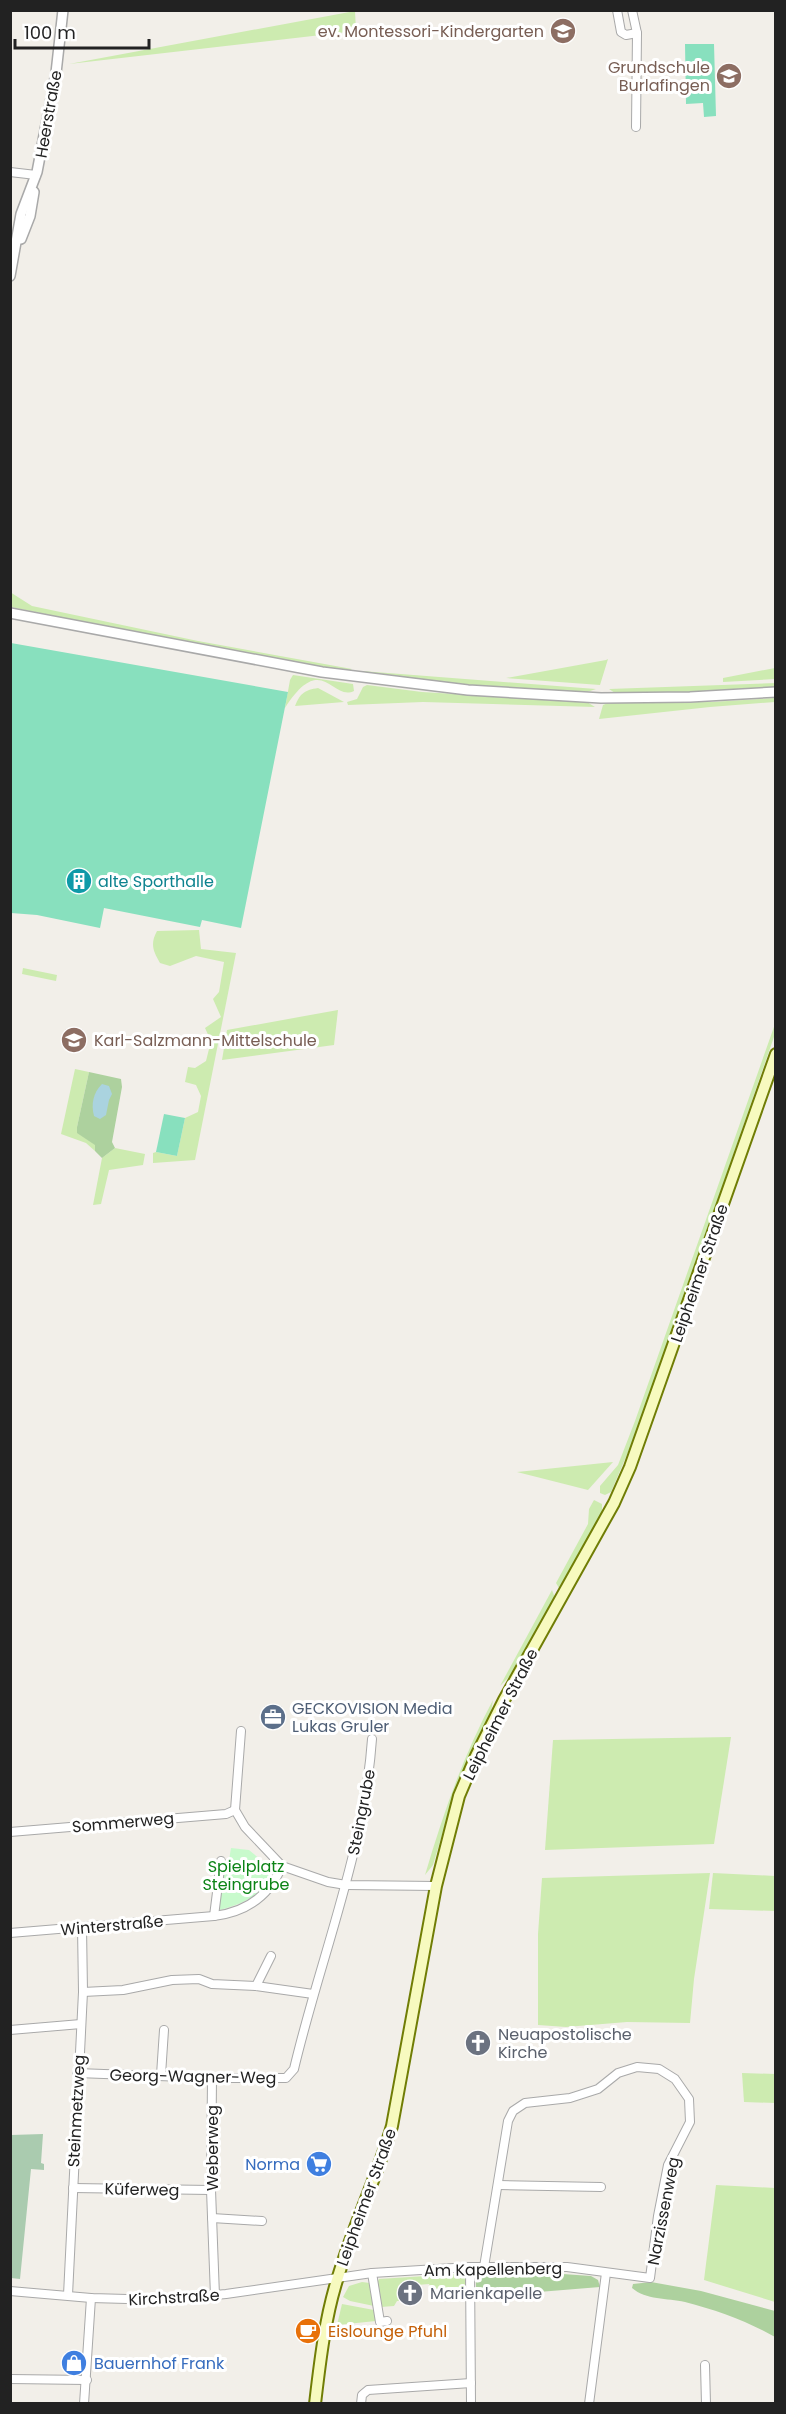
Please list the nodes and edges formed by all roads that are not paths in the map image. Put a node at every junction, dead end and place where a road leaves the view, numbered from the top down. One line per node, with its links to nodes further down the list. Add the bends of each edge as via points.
1 (63, 10): 7 (street, Heerstraße, via 56,73)
2 (617, 10): 4 (street, via 621,32)
3 (632, 10): 4 (street)
4 (637, 33): 5 (street)
5 (636, 127)
6 (10, 172): 7 (street)
7 (36, 178): 8 (street, Heerstraße, via 21,214)
8 (10, 276)
9 (10, 614): 10 (street, via 322,672 468,690 601,698 690,698)
10 (776, 692)
11 (776, 1054): 19 (main road, Leipheimer Straße, via 630,1467 476,1756 459,1796)
12 (241, 1731): 14 (street)
13 (372, 1739): 18 (street, Steingrube, via 369,1779)
14 (236, 1810): 15 (street, Sommerweg, via 226,1814); 17 (street, via 245,1827)
15 (10, 1832)
16 (220, 1861): 20 (street)
17 (282, 1866): 18 (street); 20 (street, Winterstraße, via 265,1893 242,1911)
18 (346, 1885): 19 (street); 26 (street, Georg-Wagner-Weg)
19 (436, 1886): 43 (main road, Leipheimer Straße, via 392,2126)
20 (214, 1916): 21 (street, Winterstraße)
21 (82, 1927): 22 (street, Winterstraße); 25 (street, Steinmetzweg)
22 (10, 1933)
23 (271, 1956): 24 (street)
24 (256, 1986): 25 (street, via 212,1984 199,1979); 26 (street)
25 (82, 1992): 27 (street, Steinmetzweg)
26 (314, 1994): 32 (street, Georg-Wagner-Weg, via 294,2069 286,2078)
27 (81, 2024): 28 (street); 30 (street, Steinmetzweg)
28 (10, 2030)
29 (164, 2031): 31 (street)
30 (77, 2073): 31 (street, Georg-Wagner-Weg); 35 (street, Steinmetzweg)
31 (161, 2075): 32 (street, Georg-Wagner-Weg)
32 (212, 2078): 36 (street, Weberweg)
33 (499, 2185): 34 (street); 40 (street, Narzissenweg); 44 (street, Narzissenweg, via 508,2121 513,2111 525,2103 570,2098 598,2089 618,2073 637,2067 659,2069 675,2079 689,2099 691,2117 668,2165)
34 (602, 2187)
35 (73, 2188): 36 (street, Küferweg); 46 (street, Steinmetzweg)
36 (211, 2190): 37 (street, Weberweg)
37 (212, 2218): 38 (street); 47 (street, Weberweg)
38 (262, 2221)
39 (470, 2267): 40 (street, Am Kapellenberg); 41 (street, Am Kapellenberg); 53 (street)
40 (484, 2267): 42 (street, Am Kapellenberg, via 567,2267)
41 (372, 2273): 43 (street, Am Kapellenberg); 49 (street, via 380,2322)
42 (606, 2273): 44 (street, Am Kapellenberg); 58 (street)
43 (337, 2278): 47 (street, Kirchstraße); 55 (main road, Leipheimer Straße)
44 (650, 2278)
45 (10, 2291): 46 (street, Kirchstraße)
46 (68, 2295): 48 (street, Kirchstraße)
47 (215, 2296): 48 (street, Kirchstraße, via 163,2300)
48 (91, 2298): 52 (street)
49 (387, 2321)
50 (705, 2365): 59 (street)
51 (10, 2379): 52 (street)
52 (87, 2380): 54 (street)
53 (471, 2383): 56 (street, via 368,2390); 57 (street)
54 (84, 2403)
55 (315, 2403)
56 (361, 2403)
57 (471, 2403)
58 (589, 2403)
59 (706, 2403)

